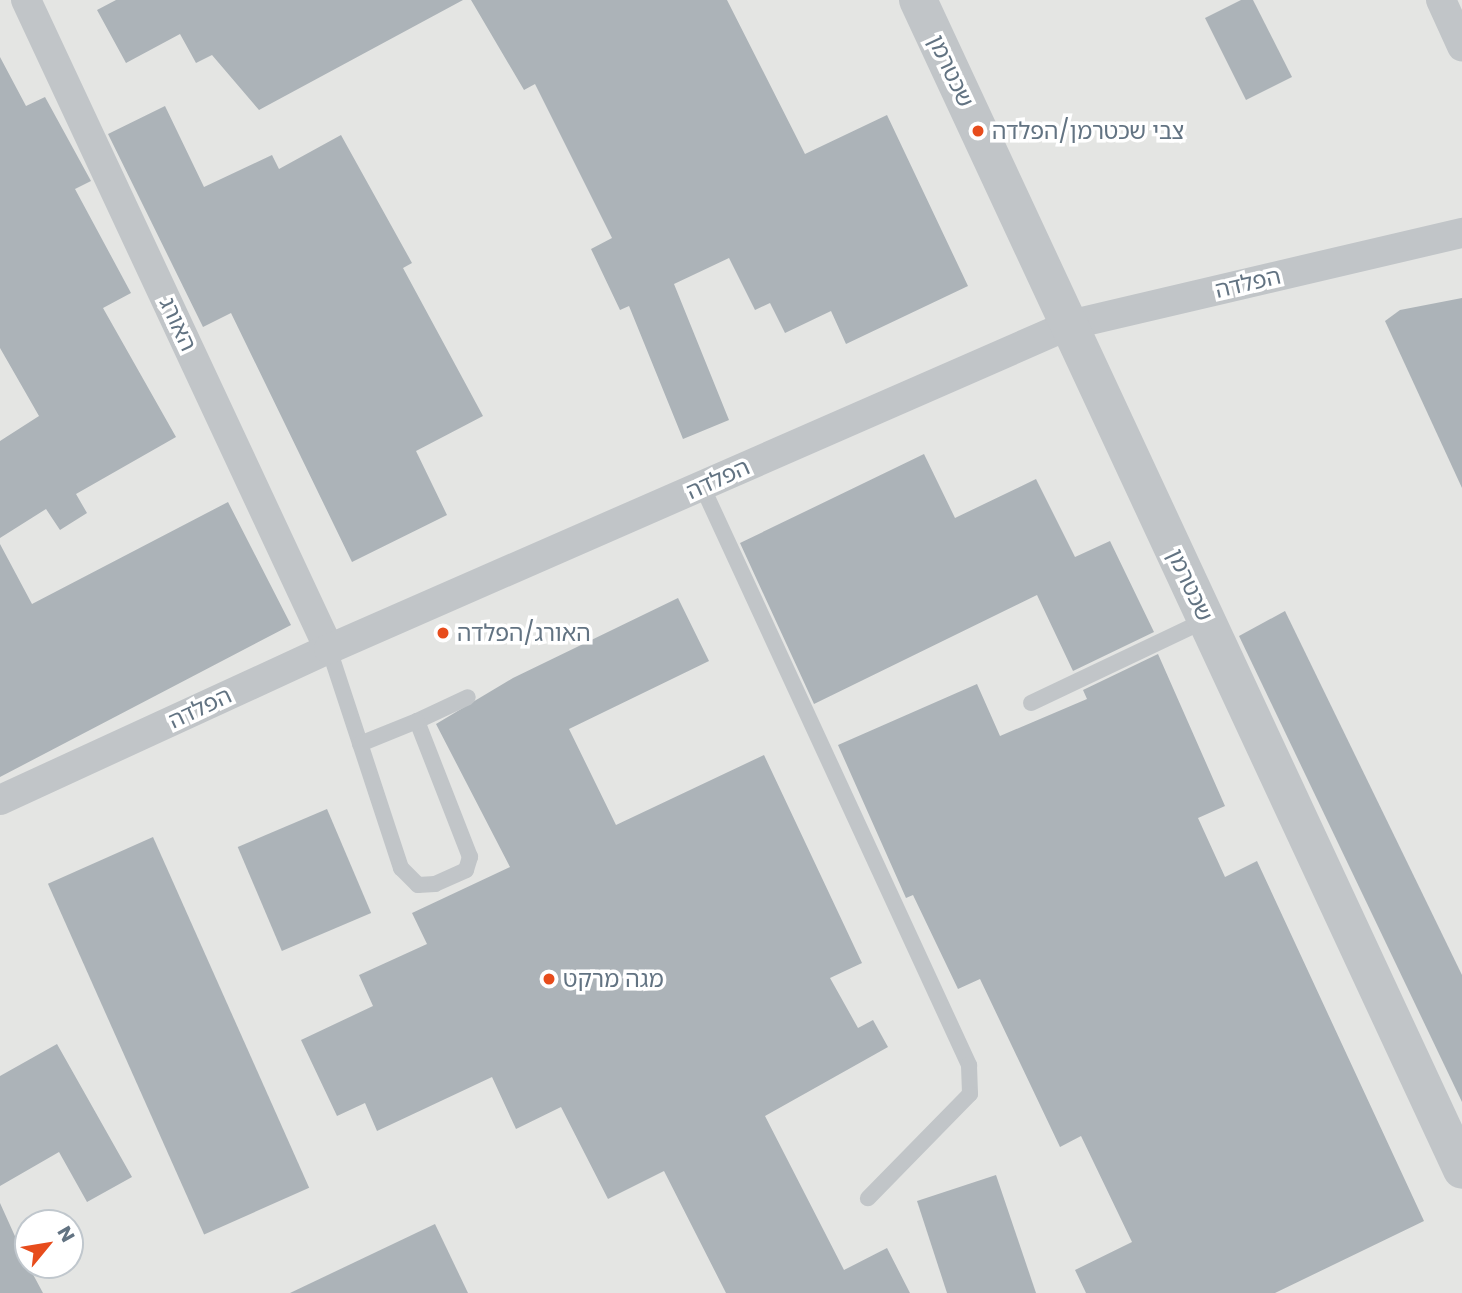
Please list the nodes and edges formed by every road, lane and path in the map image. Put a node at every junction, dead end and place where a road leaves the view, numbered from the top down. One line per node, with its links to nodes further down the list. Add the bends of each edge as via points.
1 (26, 0): 9 (street, האורג)
2 (918, 0): 6 (street, שכטרמן)
3 (1441, 0): 4 (street)
4 (1462, 46)
5 (1462, 233): 6 (street, הפלדה)
6 (1069, 325): 7 (street, הפלדה); 8 (street, שכטרמן)
7 (702, 486): 9 (street, הפלדה); 16 (lane, via 969,1065 970,1094)
8 (1206, 620): 11 (lane); 15 (street, שכטרמן)
9 (329, 649): 13 (lane); 14 (street, הפלדה)
10 (468, 697): 12 (lane)
11 (1031, 703)
12 (417, 721): 13 (lane); 13 (lane, via 470,857 466,870 435,884 418,885 401,868)
13 (360, 744)
14 (0, 800)
15 (1462, 1170)
16 (868, 1198)

